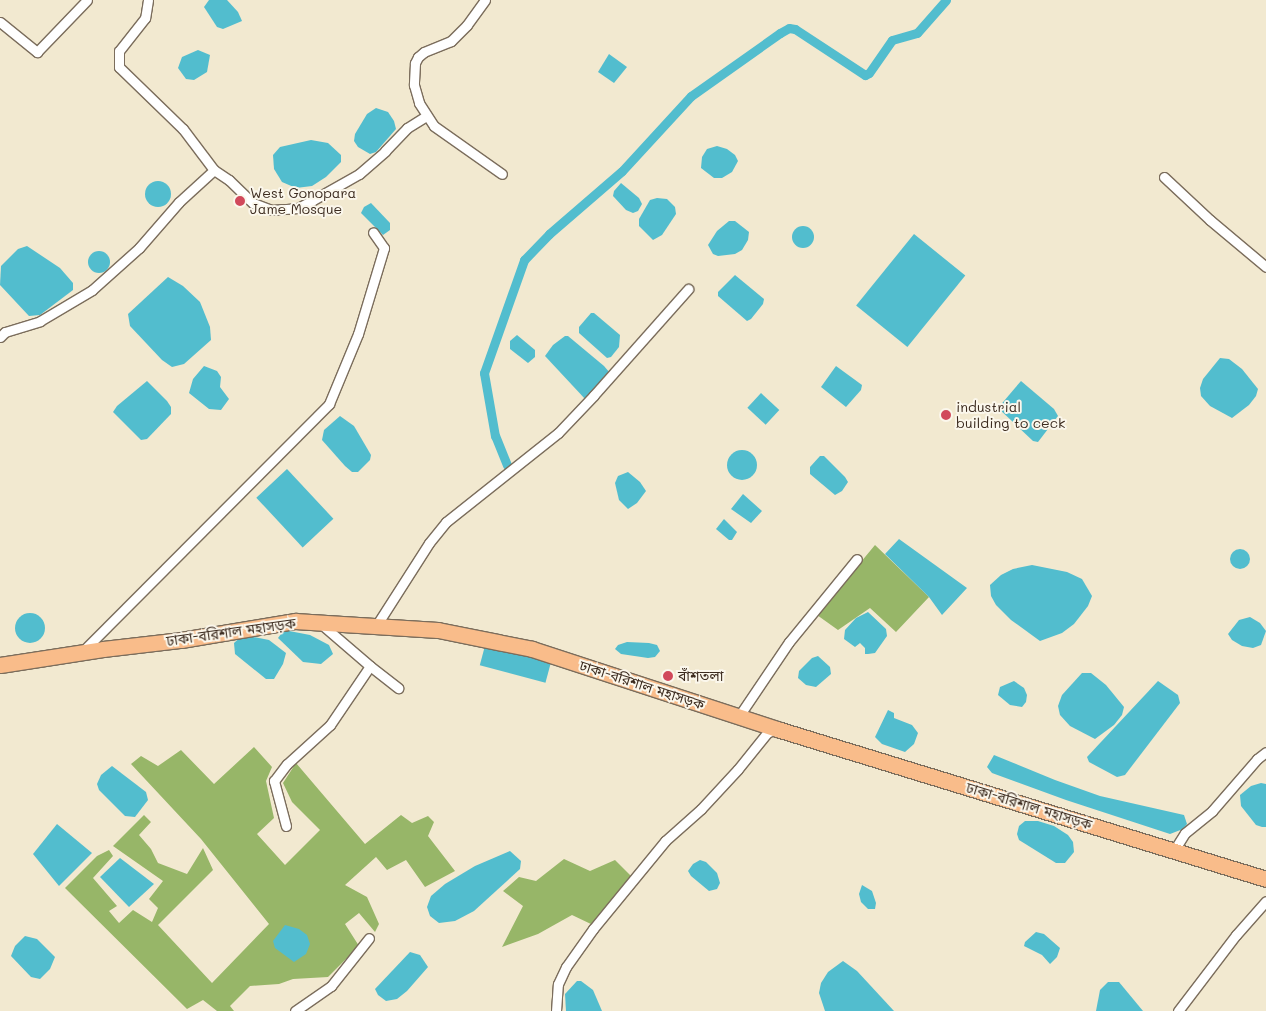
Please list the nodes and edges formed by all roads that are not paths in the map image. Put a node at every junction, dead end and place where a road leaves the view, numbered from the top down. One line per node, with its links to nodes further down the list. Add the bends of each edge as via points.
1 (87, 0): 4 (street, via 37,52)
2 (148, 0): 6 (street, via 145,18 120,51 120,67 183,129)
3 (485, 0): 5 (street, via 451,41 418,56 414,85)
4 (0, 22)
5 (426, 116): 6 (street, via 407,128 359,174 298,208 271,210 253,203); 7 (street, via 434,126)
6 (214, 170): 12 (street, via 179,202 139,248 92,290 40,321 5,332)
7 (502, 174)
8 (1164, 177): 10 (street)
9 (373, 232): 16 (street, via 384,248 358,334 329,404)
10 (1266, 267)
11 (688, 288): 15 (street, via 558,433 446,522)
12 (0, 337)
13 (857, 559): 20 (street, via 790,642)
14 (315, 622): 15 (highway, ঢাকা-বরিশাল মহাসড়ক); 16 (highway, ঢাকা-বরিশাল মহাসড়ক, via 295,621); 18 (street)
15 (376, 626): 20 (highway, ঢাকা-বরিশাল মহাসড়ক, via 438,630 532,649)
16 (80, 654): 17 (highway, ঢাকা-বরিশাল মহাসড়ক)
17 (0, 665)
18 (370, 666): 19 (street); 23 (street, via 330,725 287,764 274,781)
19 (398, 688)
20 (739, 716): 21 (highway, ঢাকা-বরিশাল মহাসড়ক)
21 (777, 728): 24 (highway, ঢাকা-বরিশাল মহাসড়ক); 29 (street, via 767,732 720,790 665,841 593,929 558,984)
22 (1266, 752): 24 (street, via 1212,811 1185,833)
23 (286, 826)
24 (1173, 852): 25 (highway, ঢাকা-বরিশাল মহাসড়ক)
25 (1266, 878)
26 (1266, 901): 30 (street)
27 (369, 938): 28 (street, via 331,986)
28 (296, 1011)
29 (556, 1011)
30 (1178, 1011)

